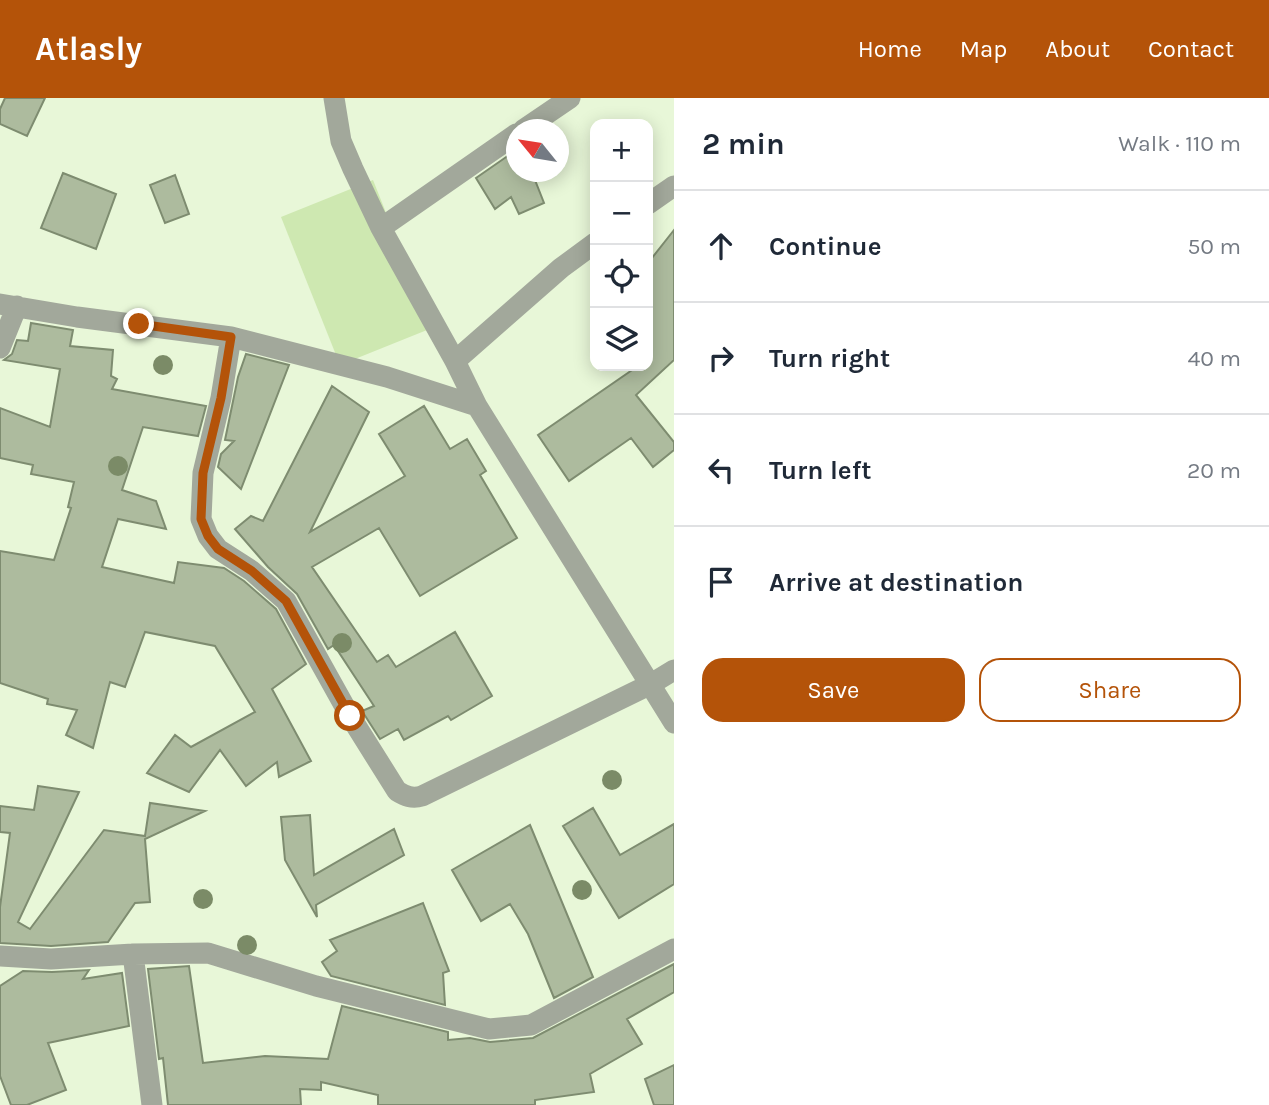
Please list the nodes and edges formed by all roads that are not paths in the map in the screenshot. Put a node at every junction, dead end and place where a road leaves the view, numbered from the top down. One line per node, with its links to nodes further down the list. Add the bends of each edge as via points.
1 (334, 98): 7 (street, via 341,141)
2 (570, 98): 3 (street)
3 (539, 119)
4 (506, 141): 7 (street)
5 (674, 186): 6 (street)
6 (653, 201)
7 (381, 228): 12 (street)
8 (592, 245): 12 (street)
9 (9, 305): 10 (street); 11 (street)
10 (231, 337): 13 (street); 15 (street, via 203,473 201,519 218,549 286,601 397,791 404,796 422,796)
11 (0, 348)
12 (455, 361): 13 (street)
13 (477, 405): 15 (street)
14 (674, 670): 15 (street)
15 (652, 684): 16 (street)
16 (674, 723)
17 (674, 949): 18 (street, via 531,1025 489,1028 316,986 208,953)
18 (132, 954): 19 (street, via 51,960); 20 (street)
19 (0, 956)
20 (152, 1105)

